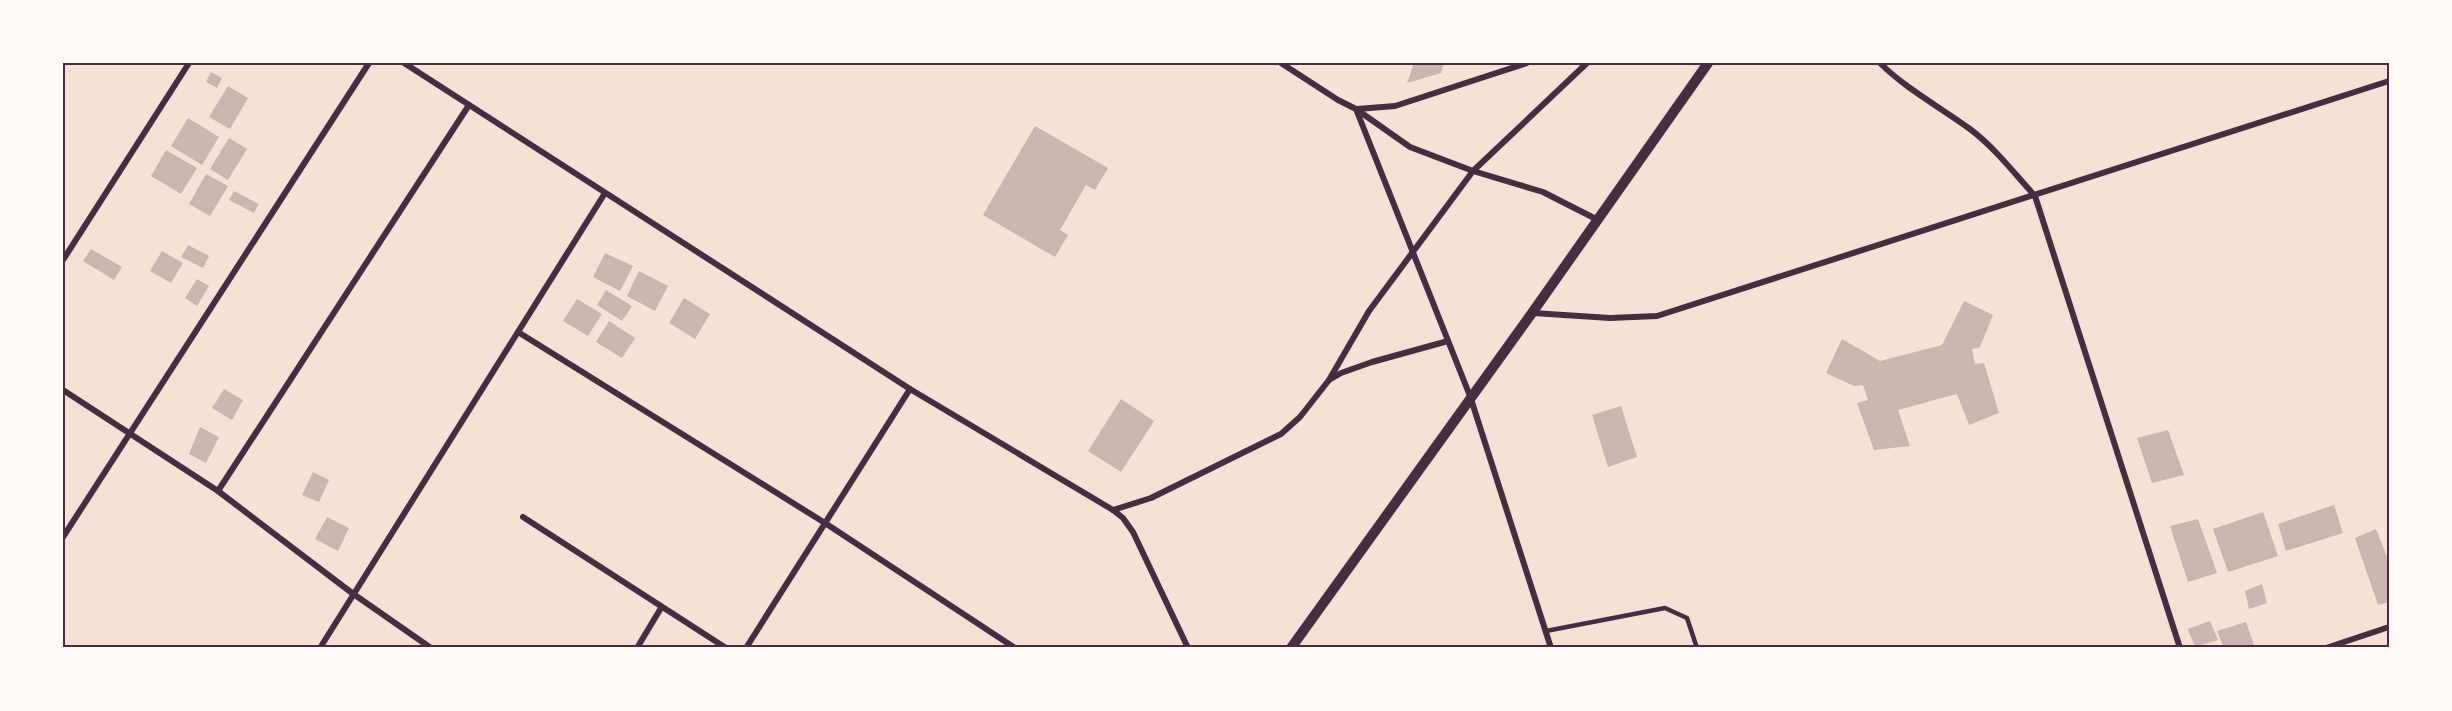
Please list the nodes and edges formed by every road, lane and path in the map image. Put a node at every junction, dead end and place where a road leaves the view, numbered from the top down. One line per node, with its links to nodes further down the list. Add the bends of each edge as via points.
1 (189, 63): 17 (street)
2 (369, 63): 25 (street)
3 (404, 63): 10 (street)
4 (1281, 63): 11 (street)
5 (1527, 63): 11 (street, via 1395,106)
6 (1587, 63): 12 (street)
7 (1708, 63): 15 (street)
8 (1880, 63): 14 (street, via 1992,147)
9 (2389, 81): 14 (street)
10 (469, 105): 13 (street); 26 (street)
11 (1356, 109): 12 (street, via 1410,147); 16 (street)
12 (1473, 171): 15 (street, via 1543,192); 16 (street)
13 (605, 194): 19 (street); 22 (street)
14 (2035, 196): 18 (street, via 1657,315 1610,318); 45 (street)
15 (1598, 220): 18 (street)
16 (1413, 252): 20 (street); 21 (street, via 1369,311)
17 (63, 261)
18 (1532, 313): 24 (street)
19 (518, 332): 29 (street); 31 (street)
20 (1448, 341): 21 (street, via 1372,362); 24 (street)
21 (1329, 380): 27 (street, via 1281,434 1151,498)
22 (910, 389): 27 (street); 29 (street)
23 (63, 390): 25 (street)
24 (1470, 396): 34 (street); 42 (street)
25 (130, 433): 26 (street); 30 (street)
26 (218, 491): 31 (street)
27 (1113, 510): 41 (street, via 1133,532)
28 (523, 517): 32 (street)
29 (825, 524): 39 (street); 40 (street)
30 (63, 537)
31 (352, 593): 35 (street); 36 (street)
32 (661, 608): 37 (street); 38 (street)
33 (2389, 627): 46 (street)
34 (1546, 630): 43 (street); 44 (lane, via 1665,608 1687,618)
35 (320, 648)
36 (431, 648)
37 (637, 648)
38 (726, 648)
39 (746, 648)
40 (1015, 648)
41 (1188, 648)
42 (1291, 648)
43 (1551, 648)
44 (1697, 648)
45 (2180, 648)
46 (2325, 648)

